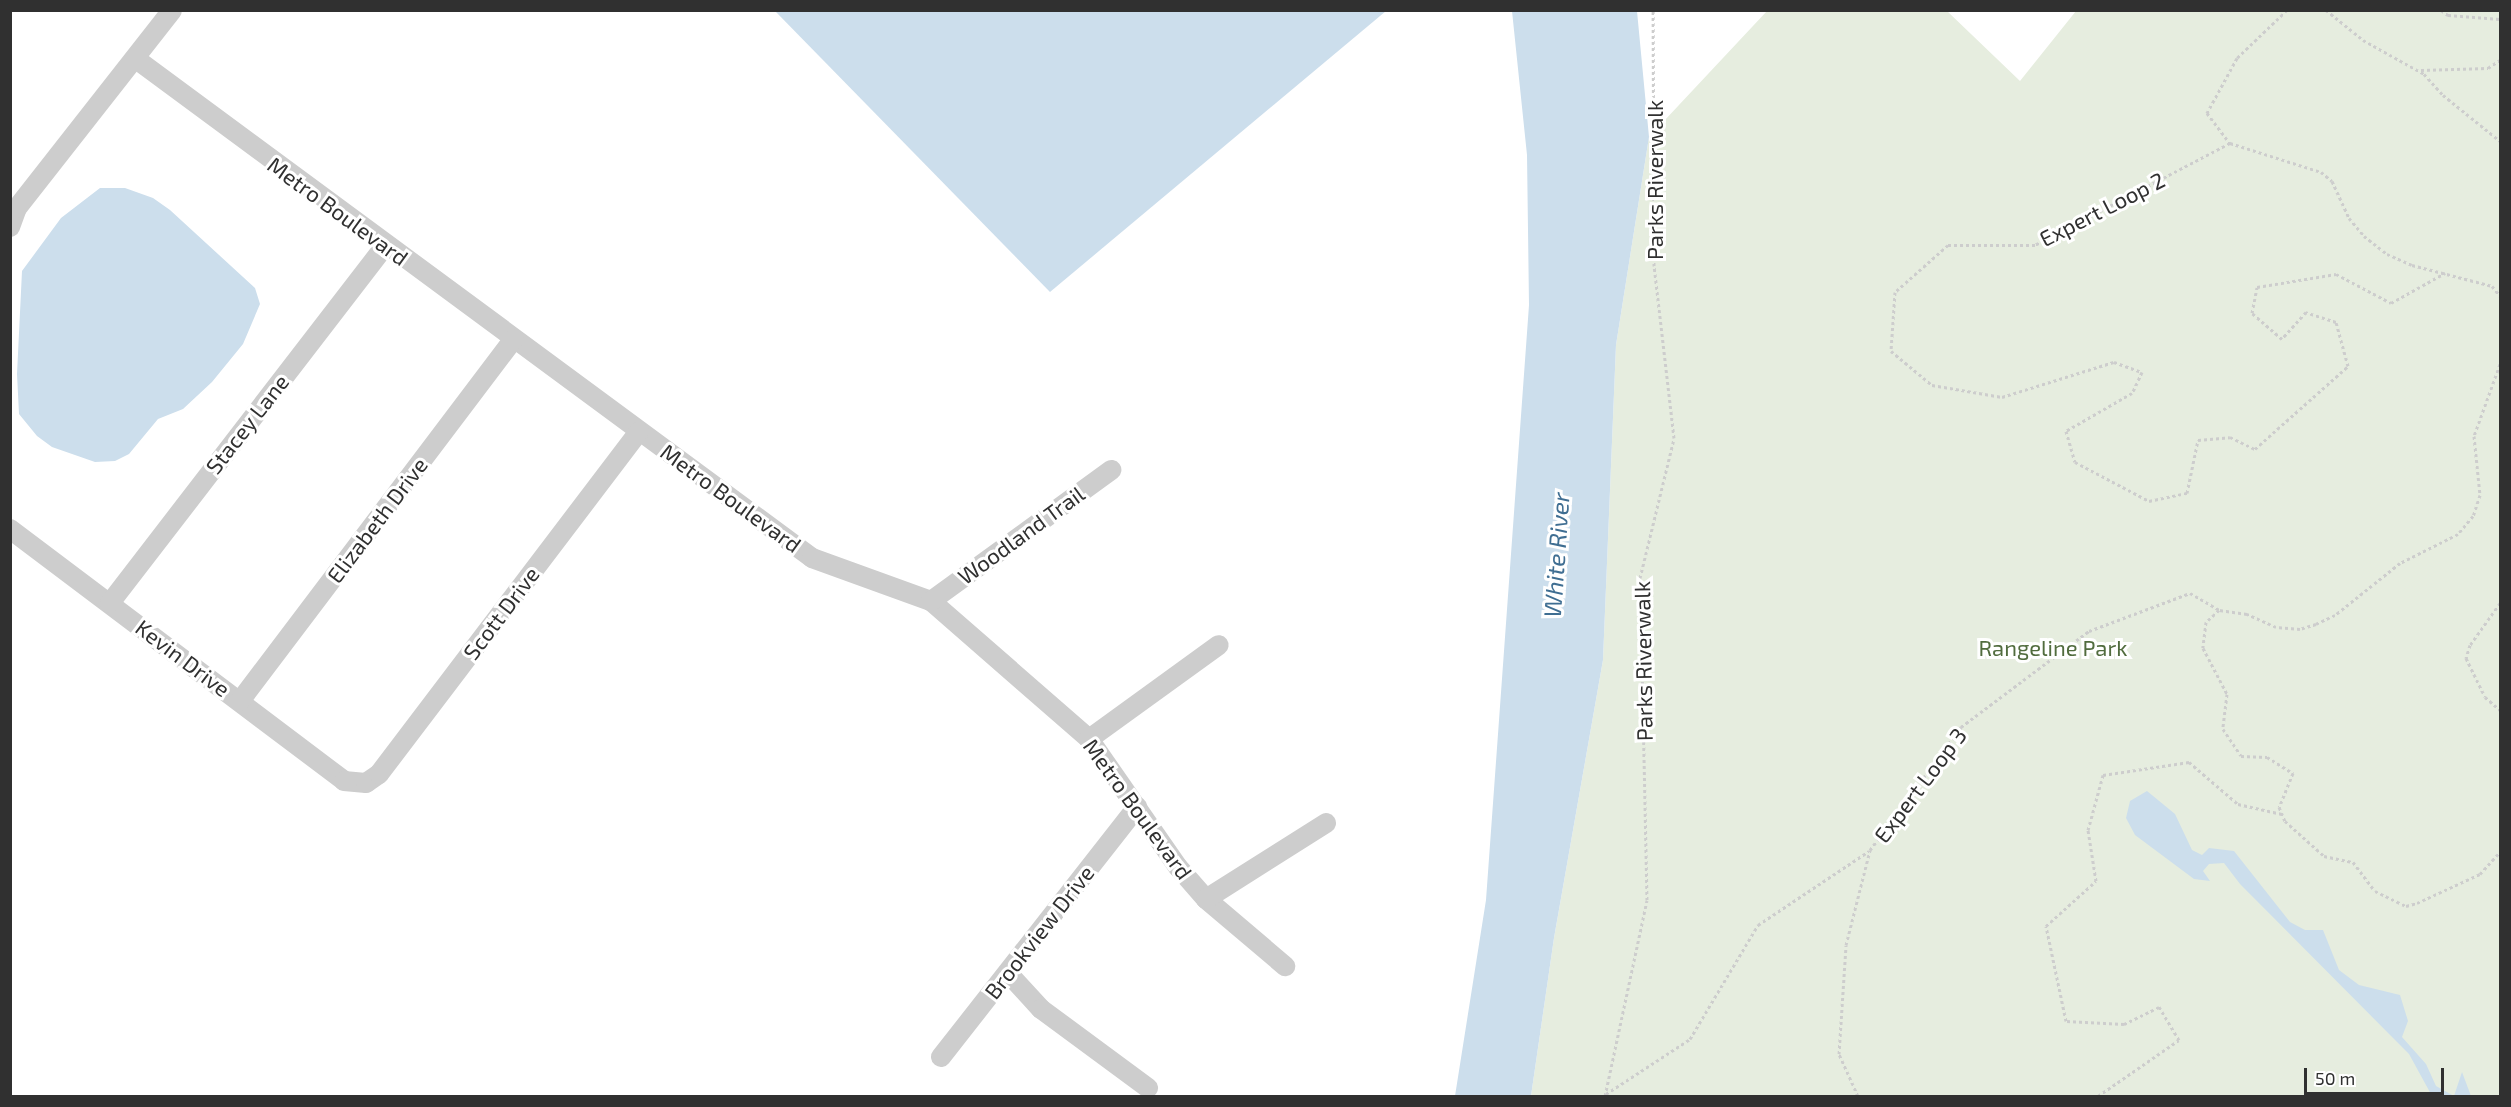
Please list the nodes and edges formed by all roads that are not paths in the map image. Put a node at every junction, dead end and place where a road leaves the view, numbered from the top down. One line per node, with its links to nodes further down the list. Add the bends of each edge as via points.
1 (172, 10): 2 (street)
2 (136, 59): 3 (street); 5 (street, Metro Boulevard)
3 (14, 209): 4 (street)
4 (10, 227)
5 (385, 246): 6 (street, Metro Boulevard); 11 (street, Stacey Lane)
6 (514, 339): 7 (street, Metro Boulevard); 13 (street, Elizabeth Drive)
7 (639, 431): 10 (street, Metro Boulevard, via 812,558); 15 (street, Scott Drive, via 379,774)
8 (1112, 470): 10 (street, Woodland Trail)
9 (10, 529): 11 (street, Kevin Drive)
10 (931, 601): 14 (street, Metro Boulevard)
11 (110, 603): 13 (street, Kevin Drive)
12 (1220, 645): 14 (street)
13 (240, 701): 15 (street, Kevin Drive, via 344,782)
14 (1089, 739): 16 (street, Metro Boulevard)
15 (355, 785)
16 (1137, 807): 18 (street, Metro Boulevard, via 1178,867); 20 (street, Brookview Drive)
17 (1326, 823): 18 (street)
18 (1206, 899): 19 (street, Metro Boulevard)
19 (1285, 966)
20 (1008, 973): 21 (street, Brookview Drive); 22 (street, via 1041,1009)
21 (941, 1057)
22 (1148, 1088)

